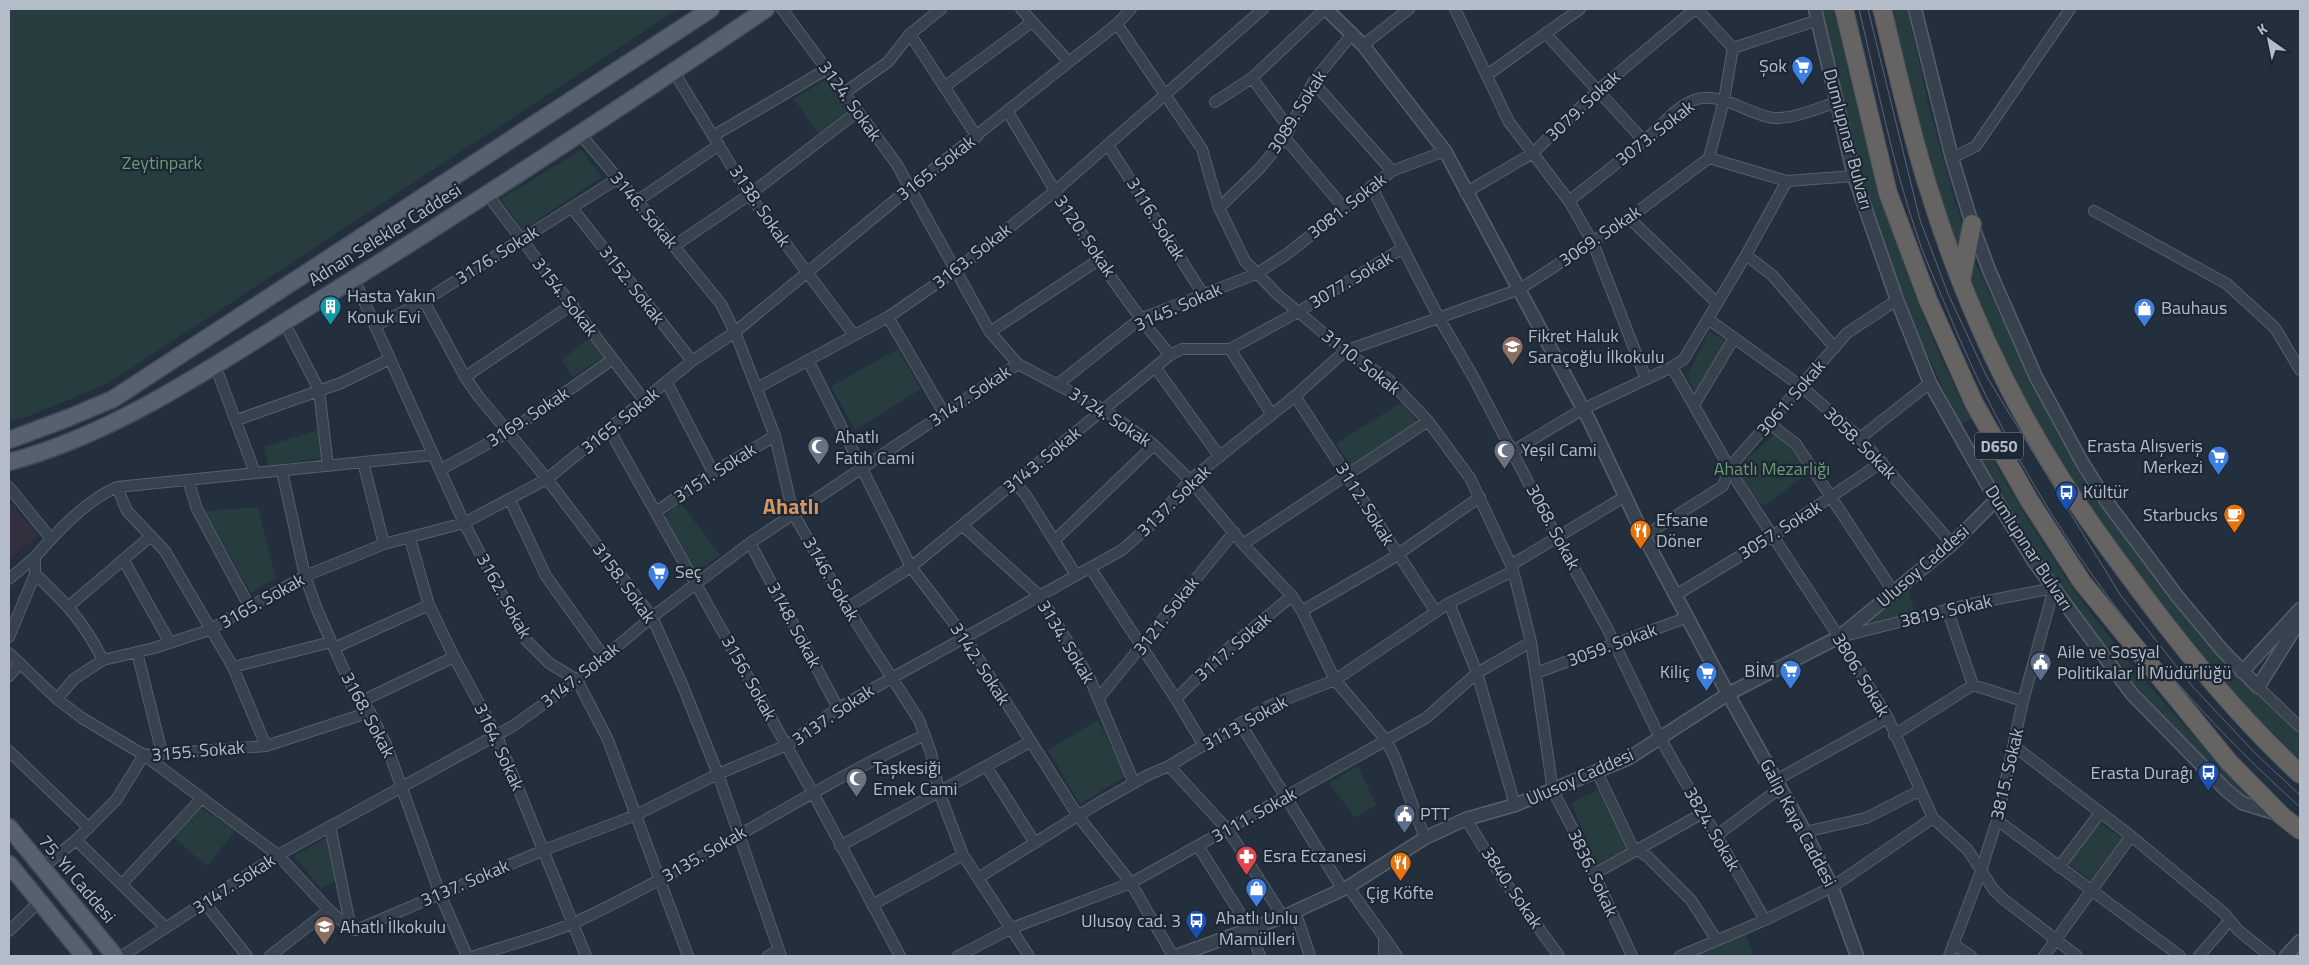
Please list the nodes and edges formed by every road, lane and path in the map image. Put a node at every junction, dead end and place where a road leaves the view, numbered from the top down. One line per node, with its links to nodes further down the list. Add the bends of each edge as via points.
1 (711, 9): 132 (main road, Adnan Selekler Caddesi, via 113,398)
2 (766, 9): 27 (main road, Adnan Selekler Caddesi)
3 (782, 9): 26 (street, 3124. Sokak)
4 (941, 9): 20 (street)
5 (1020, 9): 18 (street)
6 (1131, 9): 19 (street, 3165. Sokak)
7 (1263, 9): 34 (street, 3163. Sokak)
8 (1326, 9): 21 (street, Galip Kaya Caddesi); 29 (street)
9 (1409, 9): 23 (street)
10 (1455, 9): 28 (street)
11 (1580, 9): 22 (street)
12 (1696, 9): 24 (street); 32 (street, 3079. Sokak)
13 (1844, 9): 271 (highway, Dumlupınar Bulvarı / D650, via 1888,193 1928,300 1974,403 2029,500 2082,582 2229,762)
14 (1882, 9): 79 (highway, D650, via 1926,182)
15 (1915, 9): 50 (street)
16 (2070, 9): 50 (street, via 1976,146)
17 (1816, 14): 24 (street); 37 (street, Dumlupınar Bulvarı)
18 (1032, 22): 25 (street); 31 (street)
19 (1117, 24): 25 (street, 3165. Sokak); 34 (street, 3110. Sokak)
20 (910, 34): 31 (street); 33 (street, via 888,62)
21 (1352, 34): 23 (street, Galip Kaya Caddesi); 30 (street, 3089. Sokak)
22 (1546, 34): 28 (street); 32 (street)
23 (1363, 45): 47 (street, Galip Kaya Caddesi)
24 (1733, 48): 35 (street)
25 (1069, 62): 39 (street, 3165. Sokak)
26 (827, 69): 33 (street, 3124. Sokak); 44 (street)
27 (674, 72): 41 (main road, Adnan Selekler Caddesi); 44 (street, 3138. Sokak)
28 (1487, 75): 48 (street, via 1509,122)
29 (1252, 78): 36 (street); 40 (street)
30 (1313, 82): 40 (street, 3089. Sokak); 51 (street)
31 (944, 86): 42 (street)
32 (1598, 90): 45 (street); 48 (street, 3079. Sokak)
33 (844, 94): 38 (street, 3124. Sokak)
34 (1165, 95): 46 (street, 3163. Sokak); 64 (street, 3110. Sokak, via 1202,148)
35 (1724, 100): 37 (street, 3073. Sokak, via 1774,118); 45 (street, 3073. Sokak, via 1698,99 1683,106); 49 (street)
36 (1215, 102)
37 (1837, 102): 52 (street, Dumlupınar Bulvarı)
38 (857, 112): 56 (street, 3124. Sokak); 60 (street)
39 (1008, 112): 42 (street, 3165. Sokak); 57 (street, 3120. Sokak)
40 (1290, 128): 43 (street, 3089. Sokak)
41 (580, 134): 53 (street, 3146. Sokak); 59 (main road, Adnan Selekler Caddesi)
42 (977, 136): 56 (street, 3165. Sokak)
43 (1285, 138): 64 (street, 3089. Sokak); 65 (street)
44 (716, 141): 60 (street, 3138. Sokak); 62 (street)
45 (1644, 141): 61 (street, 3073. Sokak)
46 (1108, 145): 57 (street, 3163. Sokak); 81 (street, 3116. Sokak)
47 (1445, 151): 51 (street, 3081. Sokak); 58 (street, Galip Kaya Caddesi)
48 (1533, 153): 58 (street, 3079. Sokak); 61 (street)
49 (1708, 158): 54 (street); 67 (street, 3069. Sokak)
50 (1952, 158): 68 (street)
51 (1392, 171): 55 (street, 3081. Sokak)
52 (1854, 176): 54 (street); 82 (street, Dumlupınar Bulvarı)
53 (617, 178): 62 (street, 3146. Sokak); 63 (street, 3176. Sokak)
54 (1787, 181): 73 (street)
55 (1371, 186): 65 (street, 3081. Sokak); 72 (street, 3068. Sokak)
56 (910, 187): 75 (street, 3124. Sokak); 76 (street, 3165. Sokak)
57 (1054, 191): 74 (street, 3120. Sokak); 75 (street, 3163. Sokak)
58 (1465, 193): 80 (street, Galip Kaya Caddesi)
59 (486, 194): 69 (street, 3154. Sokak); 78 (main road, Adnan Selekler Caddesi)
60 (749, 195): 71 (street); 76 (street, 3138. Sokak)
61 (1569, 200): 70 (street)
62 (638, 201): 71 (street, 3146. Sokak)
63 (572, 208): 69 (street, 3176. Sokak); 104 (street, 3152. Sokak)
64 (1219, 208): 77 (street, 3110. Sokak, via 1245,261)
65 (1344, 208): 77 (street, 3081. Sokak, via 1288,254)
66 (2094, 211): 109 (street, via 2227,284 2275,328)
67 (1629, 218): 70 (street, 3069. Sokak); 84 (street)
68 (1972, 224): 79 (highway); 219 (street, via 2036,377 2082,462 2160,576)
69 (521, 240): 83 (street, 3176. Sokak); 85 (street, 3154. Sokak)
70 (1593, 243): 80 (street, 3069. Sokak); 111 (street)
71 (674, 246): 93 (street, 3146. Sokak, via 721,304)
72 (1403, 248): 86 (street, 3077. Sokak); 88 (street, 3068. Sokak)
73 (1746, 256): 84 (street); 97 (street, via 1772,275)
74 (1100, 259): 89 (street, 3120. Sokak); 94 (street)
75 (955, 271): 87 (street, 3163. Sokak); 94 (street, 3124. Sokak)
76 (805, 272): 93 (street, 3165. Sokak); 95 (street, 3138. Sokak)
77 (1256, 274): 81 (street, 3145. Sokak); 86 (street, 3110. Sokak)
78 (354, 279): 91 (main road, Adnan Selekler Caddesi); 92 (street, 3162. Sokak)
79 (1961, 281): 256 (highway, D650, via 2004,377 2054,468 2113,556 2212,683)
80 (1520, 289): 88 (street, 3069. Sokak); 122 (street, Galip Kaya Caddesi)
81 (1203, 294): 89 (street, 3145. Sokak)
82 (1897, 300): 97 (street, 3061. Sokak, via 1847,333); 112 (street, Dumlupınar Bulvarı)
83 (424, 301): 92 (street, 3176. Sokak); 110 (street, 3158. Sokak)
84 (1717, 303): 90 (street)
85 (573, 304): 102 (street, 3154. Sokak); 110 (street)
86 (1298, 312): 98 (street, 3143. Sokak); 99 (street, 3110. Sokak)
87 (888, 317): 95 (street, 3163. Sokak); 123 (street)
88 (1439, 318): 99 (street, 3069. Sokak); 134 (street, 3068. Sokak)
89 (1140, 319): 100 (street, 3120. Sokak); 114 (street, 3145. Sokak)
90 (1708, 319): 96 (street, 3058. Sokak); 108 (street, via 1684,358)
91 (284, 322): 105 (main road, Adnan Selekler Caddesi); 117 (street)
92 (375, 326): 101 (street, 3162. Sokak)
93 (735, 332): 104 (street, 3165. Sokak); 116 (street, 3146. Sokak)
94 (990, 332): 106 (street, 3124. Sokak)
95 (854, 335): 103 (street, 3163. Sokak)
96 (1734, 338): 115 (street, 3058. Sokak); 120 (street)
97 (1834, 348): 115 (street, 3061. Sokak)
98 (1230, 349): 100 (street, 3143. Sokak, via 1182,349); 124 (street)
99 (1345, 351): 118 (street, 3137. Sokak); 126 (street, 3110. Sokak, via 1388,379)
100 (1170, 355): 107 (street, 3143. Sokak)
101 (390, 359): 117 (street); 135 (street, 3162. Sokak)
102 (613, 359): 119 (street, 3154. Sokak); 129 (street, 3169. Sokak)
103 (808, 360): 116 (street, 3163. Sokak); 142 (street, 3142. Sokak)
104 (692, 361): 113 (street, 3165. Sokak)
105 (216, 364): 125 (street); 137 (main road, Adnan Selekler Caddesi, via 87,436)
106 (1018, 364): 114 (street, 3124. Sokak); 123 (street, 3147. Sokak)
107 (1154, 367): 121 (street, 3143. Sokak); 136 (street)
108 (1672, 367): 111 (street); 120 (street, 3806. Sokak)
109 (2300, 370)
110 (465, 377): 129 (street, 3158. Sokak)
111 (1646, 379): 122 (street)
112 (1930, 382): 131 (street); 158 (street, Dumlupınar Bulvarı)
113 (667, 383): 119 (street, 3165. Sokak); 145 (street)
114 (1058, 384): 121 (street, 3124. Sokak)
115 (1802, 387): 127 (street, 3061. Sokak); 131 (street, 3058. Sokak)
116 (757, 388): 130 (street, 3146. Sokak)
117 (319, 390): 125 (street); 140 (street)
118 (1295, 396): 124 (street, 3137. Sokak); 147 (street, 3112. Sokak)
119 (644, 400): 128 (street, 3165. Sokak)
120 (1694, 405): 141 (street, 3806. Sokak)
121 (1103, 409): 133 (street, 3124. Sokak); 151 (street, 3143. Sokak)
122 (1583, 409): 134 (street); 154 (street, Galip Kaya Caddesi)
123 (944, 413): 142 (street, 3147. Sokak)
124 (1272, 414): 136 (street, 3137. Sokak)
125 (237, 420): 146 (street)
126 (1428, 421): 147 (street); 155 (street, 3110. Sokak, via 1470,478)
127 (1770, 424): 141 (street, 3061. Sokak); 156 (street, via 1796,444)
128 (610, 429): 148 (street, 3165. Sokak); 159 (street, 3156. Sokak)
129 (509, 432): 144 (street, 3169. Sokak); 148 (street, 3158. Sokak)
130 (775, 436): 145 (street, 3151. Sokak); 160 (street, 3146. Sokak)
131 (1860, 438): 139 (street, 3058. Sokak)
132 (9, 440)
133 (1154, 445): 150 (street, 3124. Sokak); 170 (street)
134 (1513, 451): 165 (street, 3068. Sokak)
135 (434, 455): 138 (street); 144 (street, 3162. Sokak)
136 (1220, 457): 150 (street, 3137. Sokak)
137 (9, 462)
138 (363, 462): 140 (street); 172 (street)
139 (1882, 462): 156 (street, 3057. Sokak); 174 (street, 3058. Sokak)
140 (328, 466): 143 (street)
141 (1730, 467): 166 (street, 3061. Sokak, via 1723,486); 167 (street, 3806. Sokak)
142 (861, 468): 160 (street, 3147. Sokak); 178 (street, 3142. Sokak)
143 (282, 470): 146 (street); 183 (street, 3168. Sokak)
144 (440, 470): 161 (street, 3162. Sokak)
145 (713, 472): 159 (street, 3151. Sokak)
146 (255, 473): 149 (street)
147 (1347, 475): 173 (street); 175 (street, 3112. Sokak)
148 (547, 479): 157 (street, 3165. Sokak); 200 (street, 3158. Sokak)
149 (188, 480): 153 (street); 194 (street, via 197,509)
150 (1190, 480): 163 (street, 3124. Sokak); 180 (street, 3137. Sokak, via 1157,520 1122,550)
151 (1014, 482): 162 (street, 3143. Sokak); 170 (street)
152 (9, 487): 168 (street)
153 (117, 487): 164 (street, via 127,511); 168 (street, via 101,494)
154 (1624, 497): 165 (street, 3113. Sokak); 166 (street, Galip Kaya Caddesi)
155 (1480, 498): 175 (street); 179 (street, 3110. Sokak)
156 (1830, 499): 167 (street, 3057. Sokak); 187 (street)
157 (510, 500): 161 (street, 3165. Sokak); 215 (street, via 546,576)
158 (1996, 500): 174 (street, Ulusoy Caddesi); 186 (street, Dumlupınar Bulvarı)
159 (656, 512): 185 (street, 3156. Sokak)
160 (793, 513): 171 (street, 3147. Sokak); 195 (street, 3146. Sokak)
161 (464, 523): 169 (street, 3165. Sokak); 224 (street, 3162. Sokak, via 526,640 549,663)
162 (963, 526): 178 (street, 3143. Sokak); 190 (street, 3134. Sokak)
163 (1234, 532): 173 (street, 3124. Sokak); 211 (street, 3121. Sokak)
164 (151, 536): 177 (street); 203 (street, via 165,551)
165 (1556, 536): 179 (street, 3113. Sokak); 210 (street, 3068. Sokak)
166 (1644, 536): 188 (street, Galip Kaya Caddesi)
167 (1773, 536): 188 (street, 3057. Sokak); 205 (street, 3806. Sokak)
168 (51, 539): 176 (street)
169 (410, 539): 172 (street, 3165. Sokak); 192 (street, 3164. Sokak)
170 (1055, 540): 182 (street)
171 (750, 543): 185 (street, 3147. Sokak); 234 (street, 3148. Sokak)
172 (384, 544): 183 (street, 3165. Sokak)
173 (1243, 544): 189 (street, 3124. Sokak)
174 (1952, 544): 187 (street, Ulusoy Caddesi)
175 (1397, 554): 198 (street); 199 (street, 3112. Sokak)
176 (35, 557): 181 (street); 184 (street)
177 (124, 561): 193 (street); 208 (street)
178 (911, 567): 195 (street, 3143. Sokak); 206 (street, 3142. Sokak)
179 (1512, 568): 191 (street, 3113. Sokak); 207 (street, 3110. Sokak)
180 (1091, 569): 182 (street, 3137. Sokak); 211 (street)
181 (35, 574): 193 (street); 204 (street)
182 (1076, 575): 190 (street, 3137. Sokak)
183 (304, 576): 194 (street, 3165. Sokak); 209 (street, 3168. Sokak)
184 (9, 579)
185 (696, 583): 200 (street, 3147. Sokak); 246 (street, 3156. Sokak)
186 (2054, 588): 196 (street, 3819. Sokak); 233 (street, 3815. Sokak); 271 (street, Dumlupınar Bulvarı, via 2132,694 2226,790 2242,803)
187 (1894, 591): 205 (street, Ulusoy Caddesi)
188 (1676, 595): 201 (street, Galip Kaya Caddesi)
189 (1292, 596): 198 (street, 3124. Sokak); 231 (street, 3117. Sokak, via 1219,656)
190 (1041, 597): 206 (street, 3137. Sokak); 230 (street, 3134. Sokak, via 1090,679)
191 (1449, 603): 199 (street, 3113. Sokak); 220 (street)
192 (429, 605): 209 (street); 214 (street, 3164. Sokak)
193 (69, 606): 216 (street, via 88,630)
194 (249, 606): 203 (street, 3165. Sokak)
195 (847, 608): 223 (street, 3146. Sokak)
196 (1947, 610): 205 (street, 3819. Sokak); 226 (street)
197 (2300, 610): 219 (street)
198 (1302, 611): 225 (street, 3124. Sokak)
199 (1436, 612): 225 (street, 3113. Sokak)
200 (652, 617): 215 (street, 3147. Sokak); 255 (street, 3158. Sokak)
201 (1688, 617): 210 (street, 3059. Sokak); 228 (street, Galip Kaya Caddesi)
202 (2300, 620): 227 (street)
203 (210, 630): 208 (street, 3165. Sokak); 218 (street)
204 (9, 637)
205 (1839, 637): 228 (street, Ulusoy Caddesi); 236 (street, 3806. Sokak)
206 (966, 639): 223 (street, 3137. Sokak); 244 (street, 3142. Sokak)
207 (1531, 642): 220 (street, 3111. Sokak); 221 (street, 3110. Sokak)
208 (170, 643): 212 (street, 3165. Sokak)
209 (332, 645): 218 (street); 232 (street, 3168. Sokak)
210 (1615, 645): 221 (street, 3059. Sokak); 242 (street, 3068. Sokak)
211 (1142, 647): 230 (street, 3121. Sokak); 231 (street)
212 (137, 652): 216 (street, 3165. Sokak); 250 (street)
213 (9, 653): 217 (street)
214 (454, 657): 232 (street); 241 (street, 3164. Sokak)
215 (604, 657): 224 (street, 3147. Sokak)
216 (104, 660): 229 (street, 3165. Sokak, via 74,680)
217 (20, 663): 222 (street); 229 (street)
218 (233, 667): 245 (street)
219 (2242, 672): 227 (street)
220 (1477, 673): 243 (street, 3111. Sokak, via 1426,718); 266 (street)
221 (1536, 673): 260 (street, 3110. Sokak)
222 (9, 676)
223 (891, 678): 234 (street, 3137. Sokak); 239 (street, 3146. Sokak, via 919,720)
224 (576, 680): 241 (street, 3147. Sokak); 269 (street, 3162. Sokak, via 608,740)
225 (1335, 680): 237 (street, 3113. Sokak, via 1271,705); 243 (street, 3124. Sokak)
226 (1973, 686): 233 (street); 240 (street)
227 (2258, 687): 238 (street)
228 (1728, 694): 242 (street, Ulusoy Caddesi); 258 (street, Galip Kaya Caddesi)
229 (57, 699): 251 (street)
230 (1098, 699): 257 (street, 3134. Sokak)
231 (1176, 699): 247 (street)
232 (362, 700): 235 (street, 3168. Sokak)
233 (2023, 701): 248 (street, 3815. Sokak)
234 (838, 708): 246 (street, 3137. Sokak)
235 (370, 712): 245 (street, 3155. Sokak); 259 (street, 3168. Sokak)
236 (1888, 718): 240 (street, 3806. Sokak); 258 (street)
237 (1240, 723): 247 (street, 3113. Sokak); 264 (street)
238 (2300, 727)
239 (925, 735): 262 (street, 3135. Sokak, via 862,764); 263 (street, 3146. Sokak, via 932,753)
240 (1894, 735): 261 (street, 3806. Sokak)
241 (497, 736): 259 (street, 3147. Sokak); 289 (street, 3164. Sokak)
242 (1660, 738): 254 (street, Ulusoy Caddesi, via 1629,758); 267 (street, 3824. Sokak)
243 (1386, 740): 264 (street, 3111. Sokak); 284 (street, 3124. Sokak)
244 (1030, 742): 252 (street); 270 (street, 3142. Sokak)
245 (266, 746): 250 (street, 3155. Sokak)
246 (787, 746): 255 (street, 3137. Sokak); 262 (street, 3156. Sokak)
247 (1204, 746): 253 (street, 3113. Sokak)
248 (2014, 746): 268 (street); 274 (street, 3815. Sokak)
249 (9, 751): 277 (street)
250 (162, 753): 251 (street, 3155. Sokak)
251 (144, 755): 265 (street); 277 (street, 3155. Sokak, via 116,800)
252 (986, 766): 263 (street); 286 (street)
253 (1170, 766): 257 (street, 3113. Sokak); 278 (street)
254 (1597, 772): 260 (street, Ulusoy Caddesi); 290 (street, via 1624,833)
255 (718, 774): 269 (street, 3137. Sokak); 281 (street, 3158. Sokak)
256 (2300, 774)
257 (1134, 783): 270 (street, 3113. Sokak)
258 (1778, 784): 280 (street, Galip Kaya Caddesi); 282 (street)
259 (402, 788): 275 (street, 3147. Sokak); 305 (street, 3168. Sokak)
260 (1553, 791): 266 (street, Ulusoy Caddesi); 297 (street, 3836. Sokak)
261 (1919, 791): 272 (street, 3806. Sokak); 280 (street, via 1866,818)
262 (813, 792): 281 (street, 3135. Sokak); 287 (street, 3156. Sokak)
263 (939, 792): 287 (street); 292 (street, 3146. Sokak)
264 (1286, 798): 278 (street, 3111. Sokak); 303 (street)
265 (200, 799): 291 (street); 300 (street)
266 (1515, 805): 273 (street, Ulusoy Caddesi)
267 (1703, 813): 282 (street, 3824. Sokak); 290 (street)
268 (2100, 813): 283 (street); 294 (street)
269 (636, 816): 289 (street, 3137. Sokak); 299 (street, 3162. Sokak)
270 (1078, 816): 286 (street, 3113. Sokak); 301 (street, 3142. Sokak)
271 (2281, 816): 279 (highway, Dumlupınar Bulvarı / D650)
272 (1933, 818): 296 (street, 3806. Sokak, via 1968,850); 302 (street)
273 (1466, 819): 284 (street, Ulusoy Caddesi); 326 (street, 3840. Sokak, via 1505,882)
274 (1997, 820): 294 (street); 296 (street, 3815. Sokak)
275 (330, 826): 291 (street, 3147. Sokak); 317 (street)
276 (9, 828): 295 (main road, 75. Yıl Caddesi)
277 (89, 828): 285 (street, 3155. Sokak)
278 (1228, 830): 288 (street, 3111. Sokak); 311 (street)
279 (2300, 830)
280 (1805, 832): 302 (street, Galip Kaya Caddesi)
281 (739, 834): 299 (street, 3135. Sokak); 325 (street, 3158. Sokak)
282 (1716, 836): 312 (street, 3824. Sokak)
283 (2131, 836): 304 (street); 313 (street)
284 (1425, 838): 303 (street, Ulusoy Caddesi)
285 (76, 840): 295 (street, 3155. Sokak); 300 (street)
286 (1034, 843): 298 (street, 3113. Sokak)
287 (840, 846): 308 (street, 3156. Sokak)
288 (1198, 846): 301 (street, 3111. Sokak); 319 (street)
289 (544, 850): 305 (street, 3137. Sokak); 314 (street, 3164. Sokak)
290 (1637, 850): 297 (street); 322 (street, via 1691,900)
291 (278, 855): 307 (street, 3147. Sokak); 309 (street)
292 (963, 855): 298 (street, 3146. Sokak); 308 (street)
293 (9, 864): 306 (main road)
294 (2059, 867): 304 (street)
295 (42, 868): 330 (main road, 75. Yıl Caddesi)
296 (1981, 871): 321 (street, 3806. Sokak, via 1992,889); 324 (street, 3815. Sokak)
297 (1594, 874): 327 (street, 3836. Sokak)
298 (978, 878): 316 (street, 3146. Sokak)
299 (659, 880): 314 (street, 3135. Sokak); 337 (street, 3162. Sokak)
300 (122, 884): 315 (street)
301 (1131, 884): 316 (street, 3111. Sokak); 342 (street, 3142. Sokak)
302 (1832, 887): 312 (street); 349 (street, Galip Kaya Caddesi)
303 (1346, 888): 310 (street, Ulusoy Caddesi); 320 (street)
304 (2091, 890): 321 (street); 353 (street)
305 (440, 894): 317 (street, 3137. Sokak, via 356,930); 334 (street, 3168. Sokak)
306 (39, 902): 318 (street); 329 (main road)
307 (206, 903): 315 (street, 3147. Sokak); 332 (street)
308 (872, 905): 339 (street, 3156. Sokak)
309 (329, 910): 317 (street); 333 (street)
310 (1295, 912): 311 (street, Ulusoy Caddesi); 344 (street)
311 (1283, 917): 319 (street, Ulusoy Caddesi)
312 (1765, 920): 322 (street)
313 (2230, 920): 354 (street); 355 (street)
314 (574, 923): 335 (street, 3135. Sokak); 336 (street, 3164. Sokak)
315 (166, 928): 331 (street, 3147. Sokak)
316 (1012, 928): 340 (street, 3111. Sokak); 341 (street, 3146. Sokak)
317 (351, 929)
318 (9, 930)
319 (1250, 930): 342 (street, Ulusoy Caddesi); 343 (street)
320 (1384, 937): 345 (street); 346 (street)
321 (2055, 938): 351 (street); 352 (street, 3806. Sokak)
322 (1716, 939): 348 (street)
323 (2300, 941): 328 (street)
324 (1949, 952): 350 (street)
325 (780, 953): 338 (street)
326 (1556, 953): 347 (street)
327 (1627, 954)
328 (2289, 955)
329 (84, 956)
330 (115, 956)
331 (122, 956)
332 (247, 956)
333 (270, 956)
334 (467, 956)
335 (475, 956)
336 (586, 956)
337 (688, 956)
338 (768, 956)
339 (900, 956)
340 (958, 956)
341 (1029, 956)
342 (1175, 956)
343 (1260, 956)
344 (1310, 956)
345 (1384, 956)
346 (1397, 956)
347 (1544, 956)
348 (1680, 956)
349 (1857, 956)
350 (1971, 956)
351 (2044, 956)
352 (2077, 956)
353 (2180, 956)
354 (2199, 956)
355 (2270, 956)

